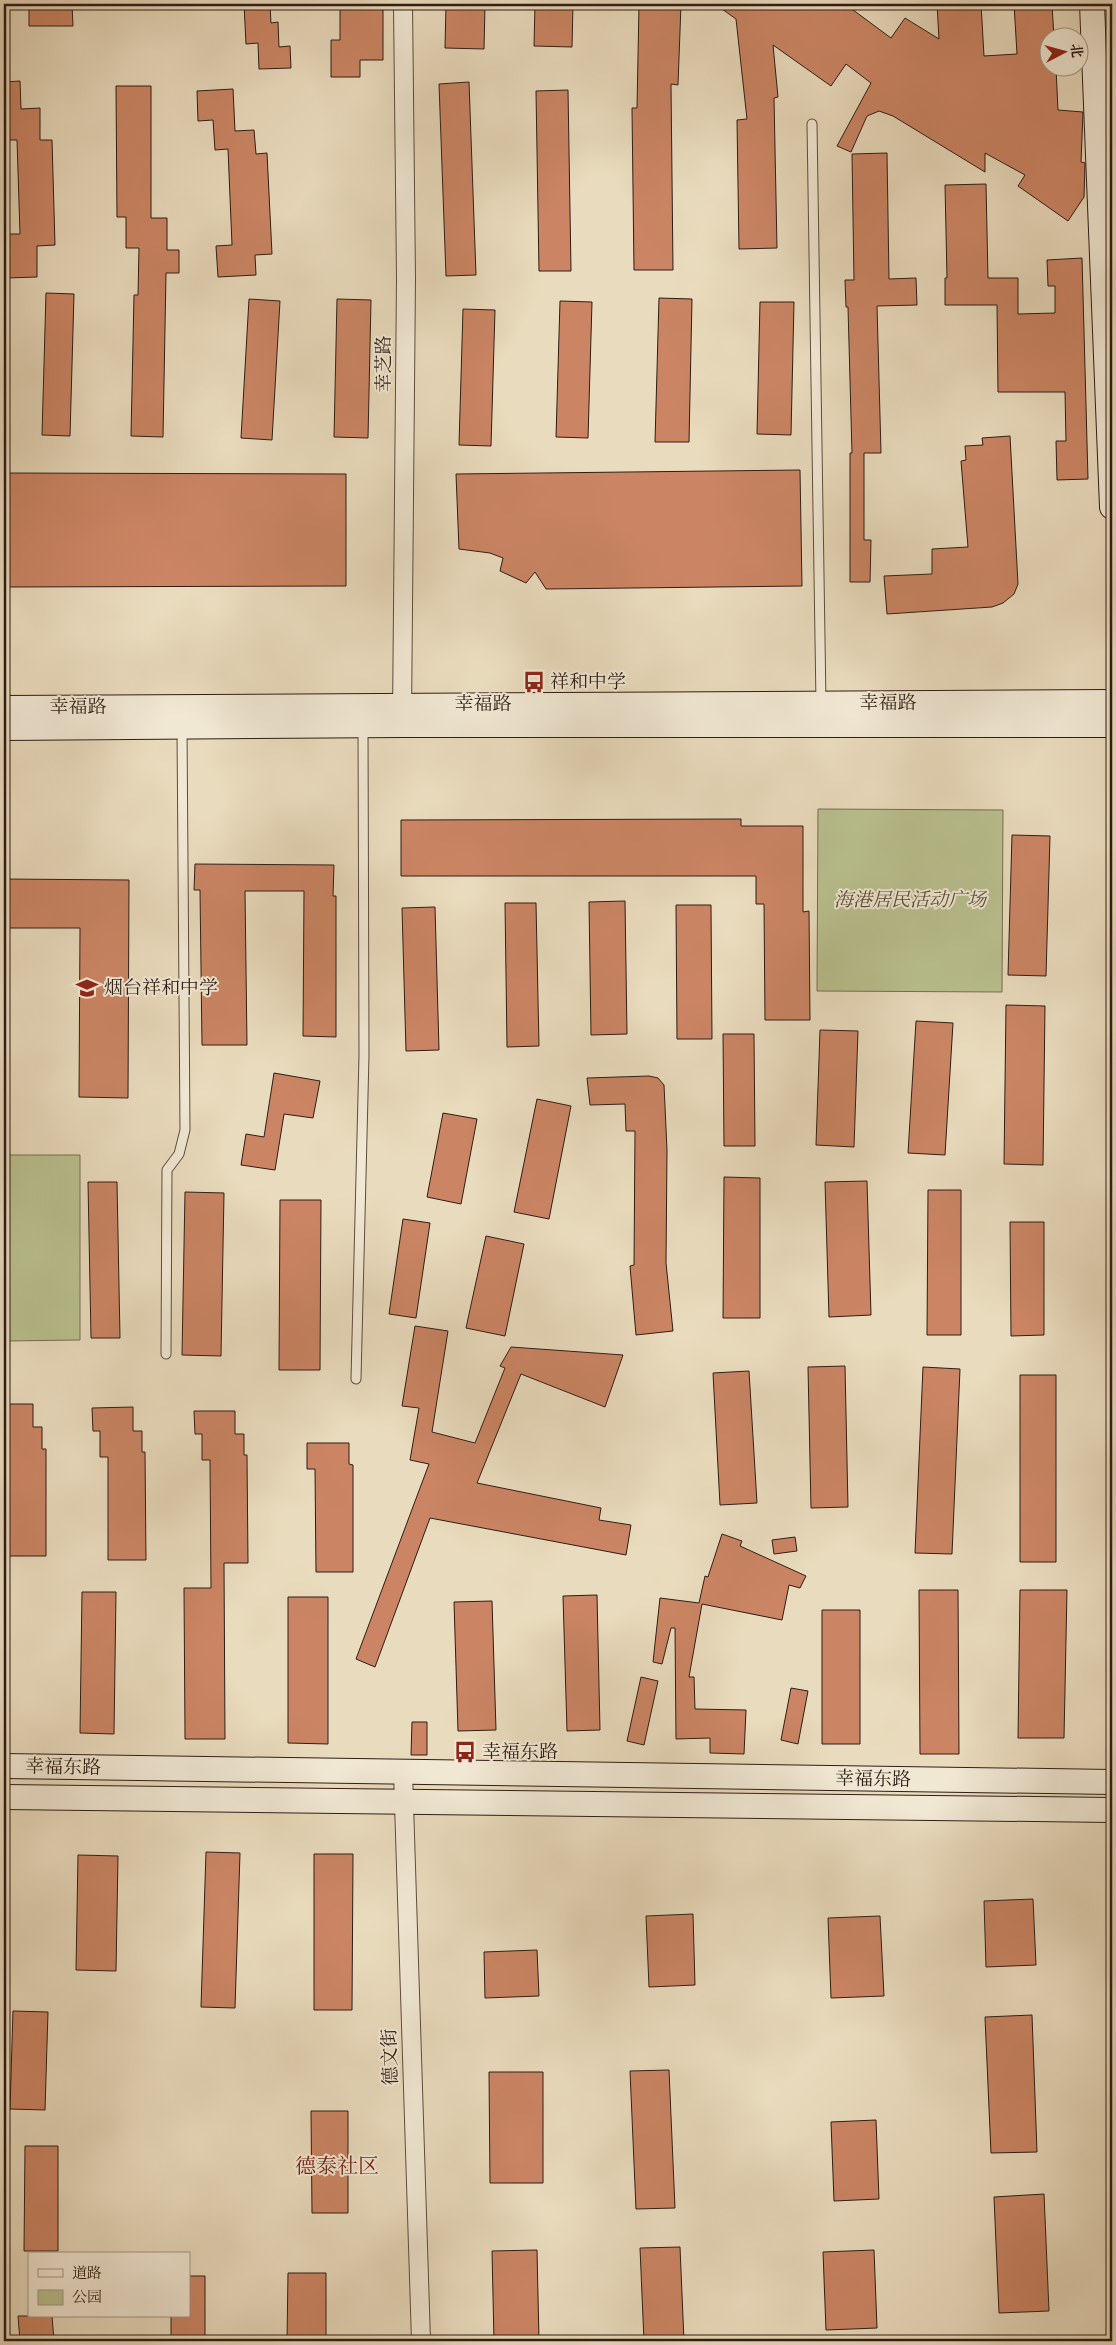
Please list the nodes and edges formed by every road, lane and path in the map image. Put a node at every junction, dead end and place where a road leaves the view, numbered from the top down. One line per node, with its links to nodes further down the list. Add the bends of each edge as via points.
1 (404, 4): 8 (street, 幸芝路, via 406,288)
2 (1092, 4): 4 (street)
3 (812, 124): 6 (lane)
4 (1112, 507)
5 (1112, 702): 6 (street, 幸福路)
6 (821, 703): 8 (street, 幸福路)
7 (4, 708): 8 (street, 幸福路)
8 (402, 715): 9 (street, 幸福路); 10 (street, 幸福路)
9 (363, 725): 11 (street, 幸福路); 14 (lane, via 364,1055)
10 (1112, 725)
11 (182, 726): 12 (street, 幸福路); 13 (lane, via 185,1130 179,1154 167,1170)
12 (4, 728)
13 (166, 1354)
14 (356, 1379)
15 (4, 1766): 16 (street, 幸福东路)
16 (403, 1772): 17 (street, 幸福东路); 19 (street, 德文街)
17 (1112, 1782)
18 (4, 1796): 19 (street, 幸福东路)
19 (403, 1802): 20 (street, 幸福东路); 21 (street, 德文街)
20 (1112, 1810)
21 (421, 2341)

